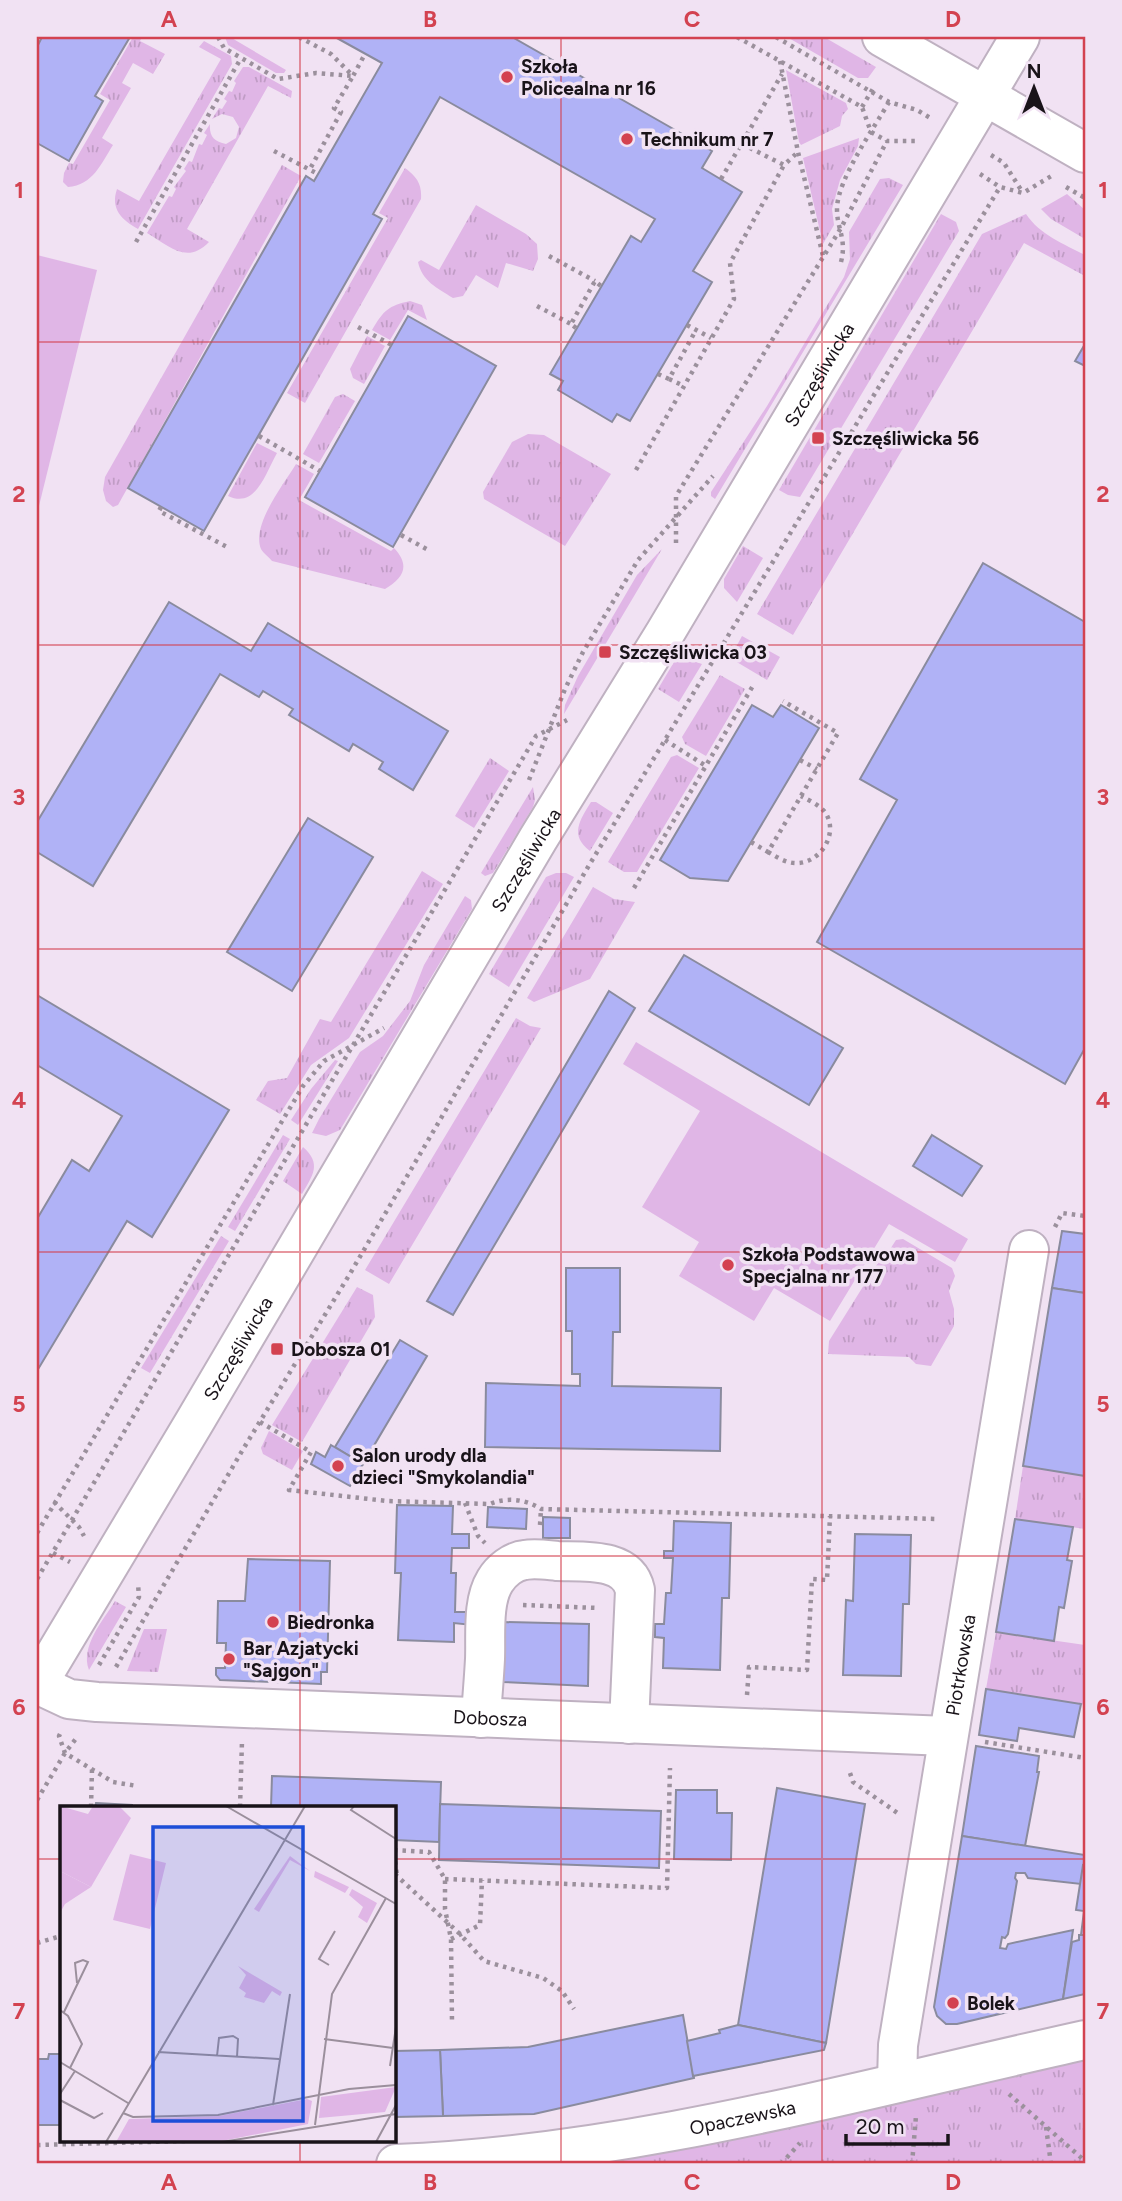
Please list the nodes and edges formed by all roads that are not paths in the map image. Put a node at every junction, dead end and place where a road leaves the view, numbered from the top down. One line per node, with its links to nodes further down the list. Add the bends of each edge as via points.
1 (882, 37): 3 (street)
2 (1020, 37): 3 (street, Szczęśliwicka)
3 (984, 95): 4 (street); 6 (street, Szczęśliwicka)
4 (1085, 153)
5 (1041, 1241): 9 (street, Piotrkowska, via 992,1483)
6 (37, 1685): 7 (street, Dobosza, via 74,1700)
7 (481, 1718): 8 (street, Dobosza); 8 (street, via 488,1604 497,1578 524,1560 599,1562 628,1575 635,1590)
8 (629, 1724): 9 (street, Dobosza)
9 (962, 1739): 11 (street, Piotrkowska, via 898,2045)
10 (1085, 2040): 11 (street, Opaczewska)
11 (909, 2079): 12 (street, Opaczewska, via 617,2141 488,2159)
12 (396, 2164)

